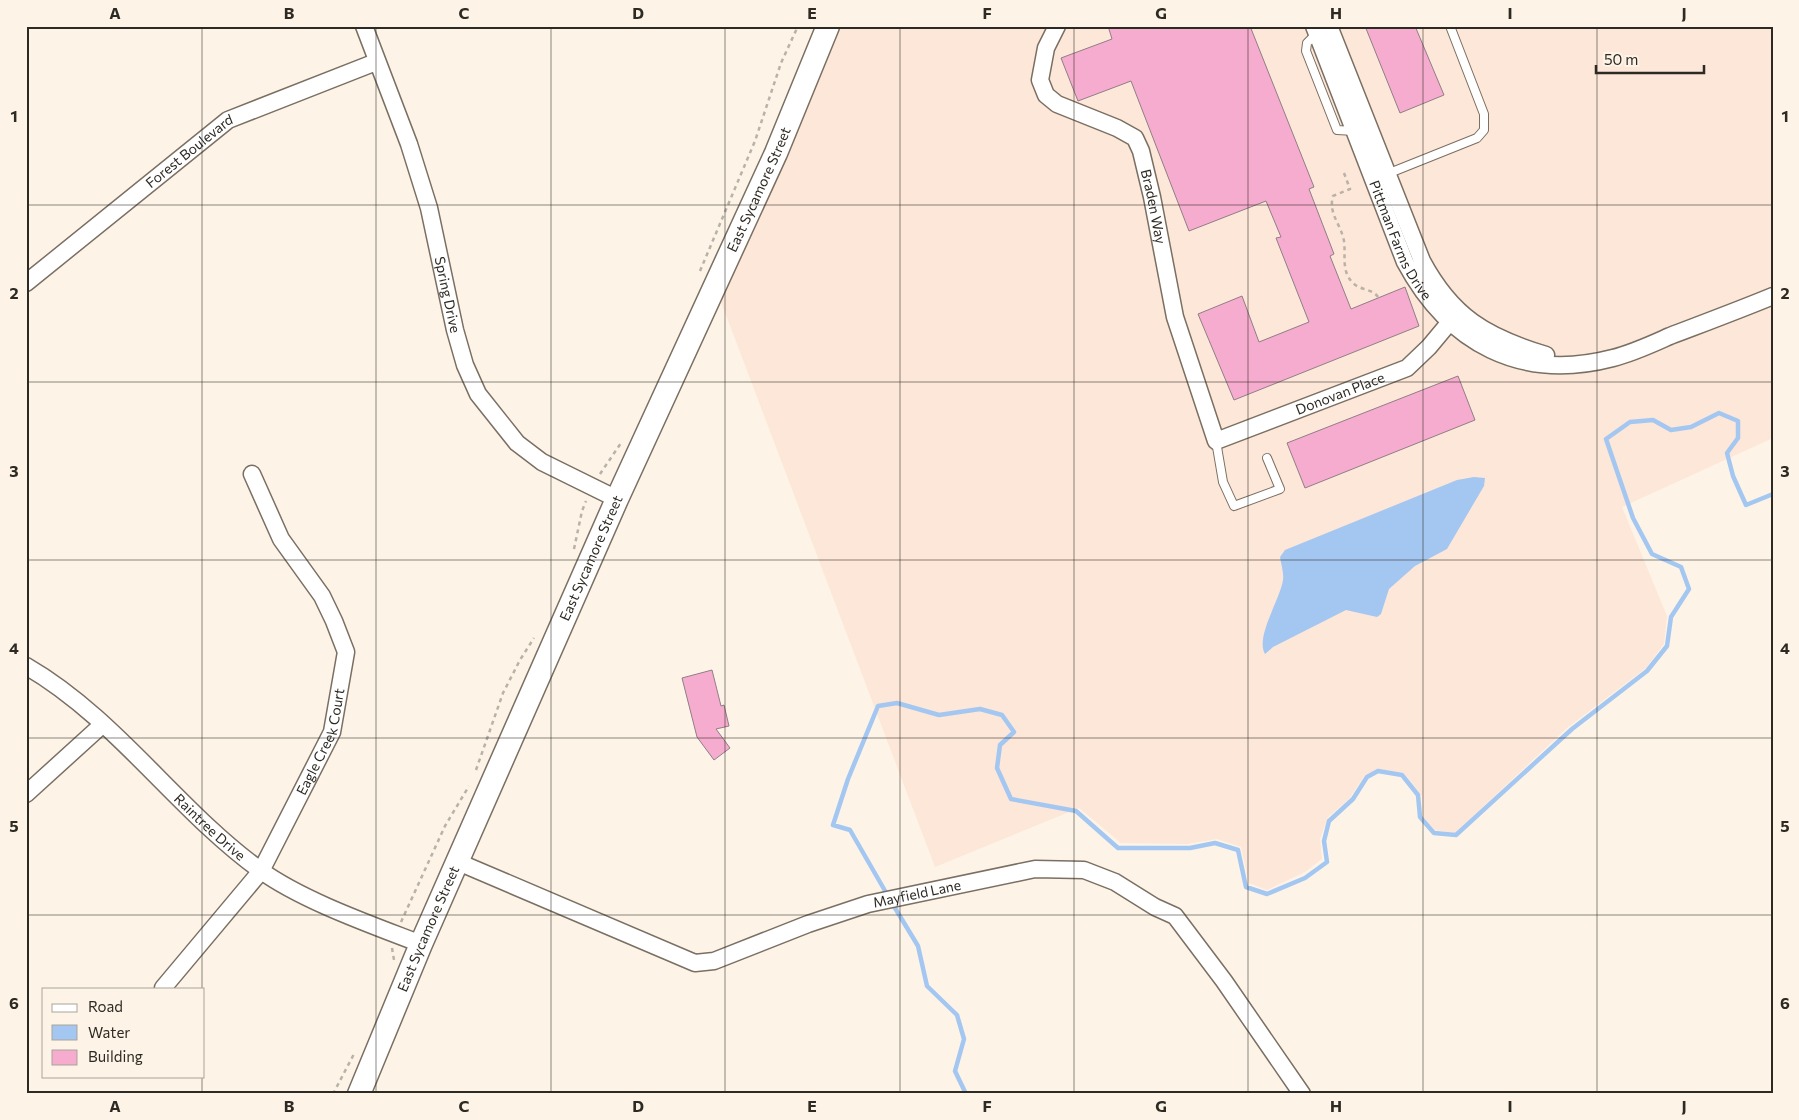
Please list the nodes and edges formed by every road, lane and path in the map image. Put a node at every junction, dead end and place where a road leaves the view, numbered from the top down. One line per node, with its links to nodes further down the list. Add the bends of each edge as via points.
1 (364, 26): 7 (street, Spring Drive)
2 (798, 26): 10 (path)
3 (828, 26): 21 (main road, East Sycamore Street, via 776,153)
4 (1057, 26): 16 (street, Braden Way, via 1046,48 1040,80 1046,95 1057,104 1136,138 1142,151 1175,317)
5 (1450, 26): 9 (lane, via 1484,114 1484,130 1477,138)
6 (1320, 28): 9 (street, Pittman Farms Drive); 9 (street, Pittman Farms Drive, via 1355,131)
7 (376, 62): 11 (street, Forest Boulevard, via 228,120); 21 (street, Spring Drive, via 409,144 429,208 456,330 478,394 523,448 542,462)
8 (1344, 173): 13 (path, via 1350,190 1333,196 1331,207 1342,232 1346,272 1356,287 1372,291)
9 (1380, 177): 14 (street, Pittman Farms Drive)
10 (700, 271)
11 (26, 283)
12 (1773, 296): 14 (street, Pittman Farms Drive, via 1615,357 1572,364 1511,344)
13 (1378, 297)
14 (1453, 317): 16 (street, Donovan Place, via 1429,348 1407,368)
15 (624, 439): 19 (path)
16 (1216, 441): 17 (lane, via 1223,482 1234,506 1280,489)
17 (1267, 458)
18 (252, 474): 30 (street, Eagle Creek Court, via 281,539 322,596 346,652 332,732)
19 (599, 476)
20 (588, 498): 22 (path)
21 (618, 499): 29 (main road, East Sycamore Street)
22 (573, 551)
23 (537, 635): 26 (path, via 503,693)
24 (26, 666): 25 (street, Raintree Drive, via 52,681)
25 (102, 725): 28 (street); 30 (street, Raintree Drive, via 230,846)
26 (474, 774)
27 (472, 782): 31 (path, via 445,826)
28 (26, 794)
29 (458, 862): 32 (main road, East Sycamore Street); 35 (street, Mayfield Lane, via 695,963 714,961 868,904 1035,869 1084,870 1115,882 1175,916)
30 (261, 871): 32 (street, Raintree Drive, via 359,920); 33 (street, Eagle Creek Court)
31 (400, 923)
32 (422, 944): 34 (main road, East Sycamore Street)
33 (163, 988)
34 (359, 1094)
35 (1302, 1094)

